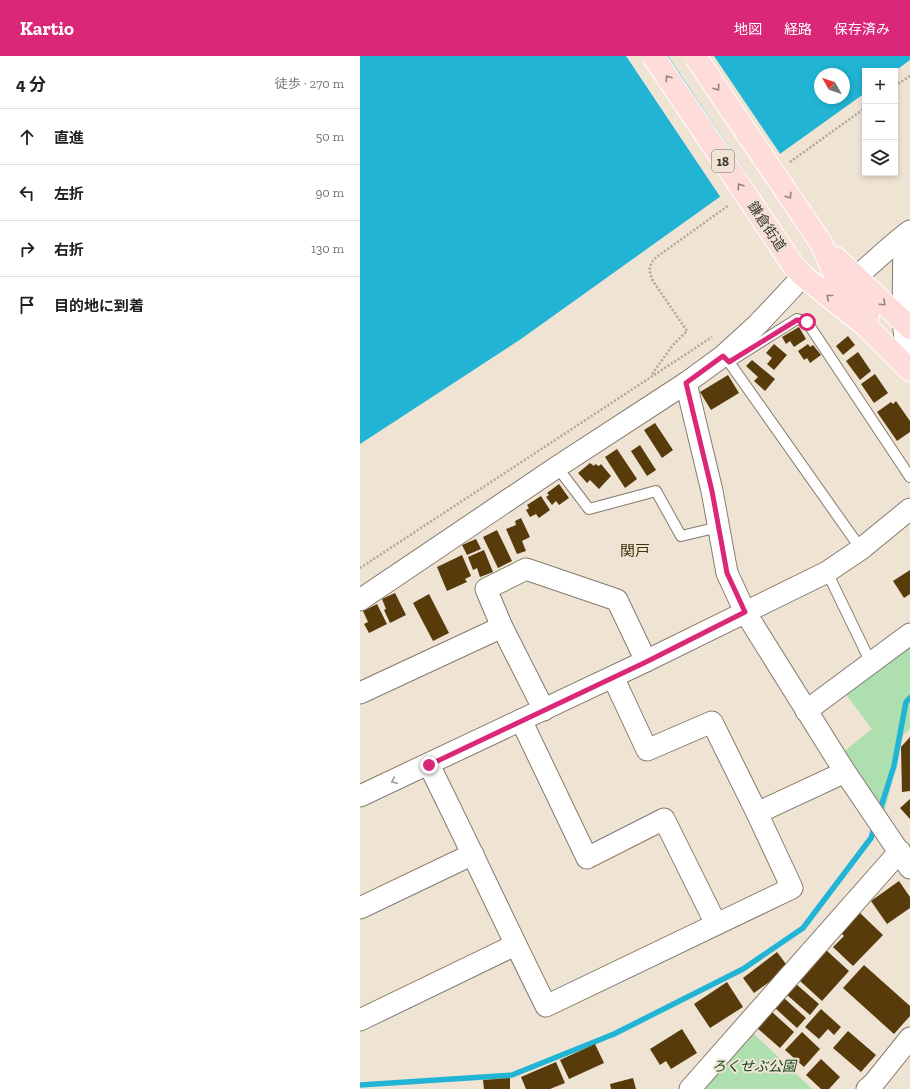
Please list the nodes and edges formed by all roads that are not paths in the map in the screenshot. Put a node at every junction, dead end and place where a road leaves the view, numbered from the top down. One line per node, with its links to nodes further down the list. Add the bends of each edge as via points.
1 (653, 56): 5 (main road, 鎌倉街道 / 18, one-way to 1, bridge)
2 (695, 56): 4 (main road, 18, one-way to 4, bridge)
3 (907, 233): 6 (street); 7 (street)
4 (821, 243): 6 (main road, 18); 10 (main road, 18, via 837,279)
5 (798, 270): 9 (street, via 758,324); 11 (main road, 鎌倉街道 / 18, one-way to 5, via 866,326)
6 (856, 277): 7 (main road, 18, one-way to 7)
7 (906, 325): 8 (street, via 904,338)
8 (910, 345)
9 (726, 359): 12 (street); 14 (lane, via 797,320 807,322); 17 (lane)
10 (910, 362)
11 (910, 370)
12 (686, 383): 13 (street); 16 (street)
13 (557, 467): 16 (lane, via 588,509 656,491 681,536); 19 (street)
14 (910, 477)
15 (910, 509): 17 (street)
16 (719, 527): 20 (street, via 727,573)
17 (861, 549): 18 (street)
18 (827, 572): 20 (street); 24 (lane)
19 (360, 600)
20 (745, 612): 23 (street); 28 (street)
21 (502, 627): 23 (street, via 486,588 526,569 617,600); 26 (street); 27 (street)
22 (910, 634): 24 (street)
23 (646, 662): 25 (street)
24 (871, 663): 28 (street)
25 (613, 677): 27 (street); 33 (street, via 648,750 712,722)
26 (360, 693)
27 (544, 710): 29 (street)
28 (806, 711): 31 (street)
29 (516, 723): 30 (street); 37 (street, via 587,858 664,819)
30 (429, 765): 32 (street, one-way to 32); 34 (street)
31 (845, 772): 33 (street); 35 (street)
32 (360, 796)
33 (758, 813): 37 (street, via 792,888)
34 (473, 854): 36 (street); 38 (street)
35 (905, 860): 41 (street)
36 (360, 908)
37 (716, 924): 38 (street, via 546,1006)
38 (515, 944): 39 (street)
39 (360, 1020)
40 (910, 1038): 42 (street)
41 (690, 1089)
42 (867, 1089)

